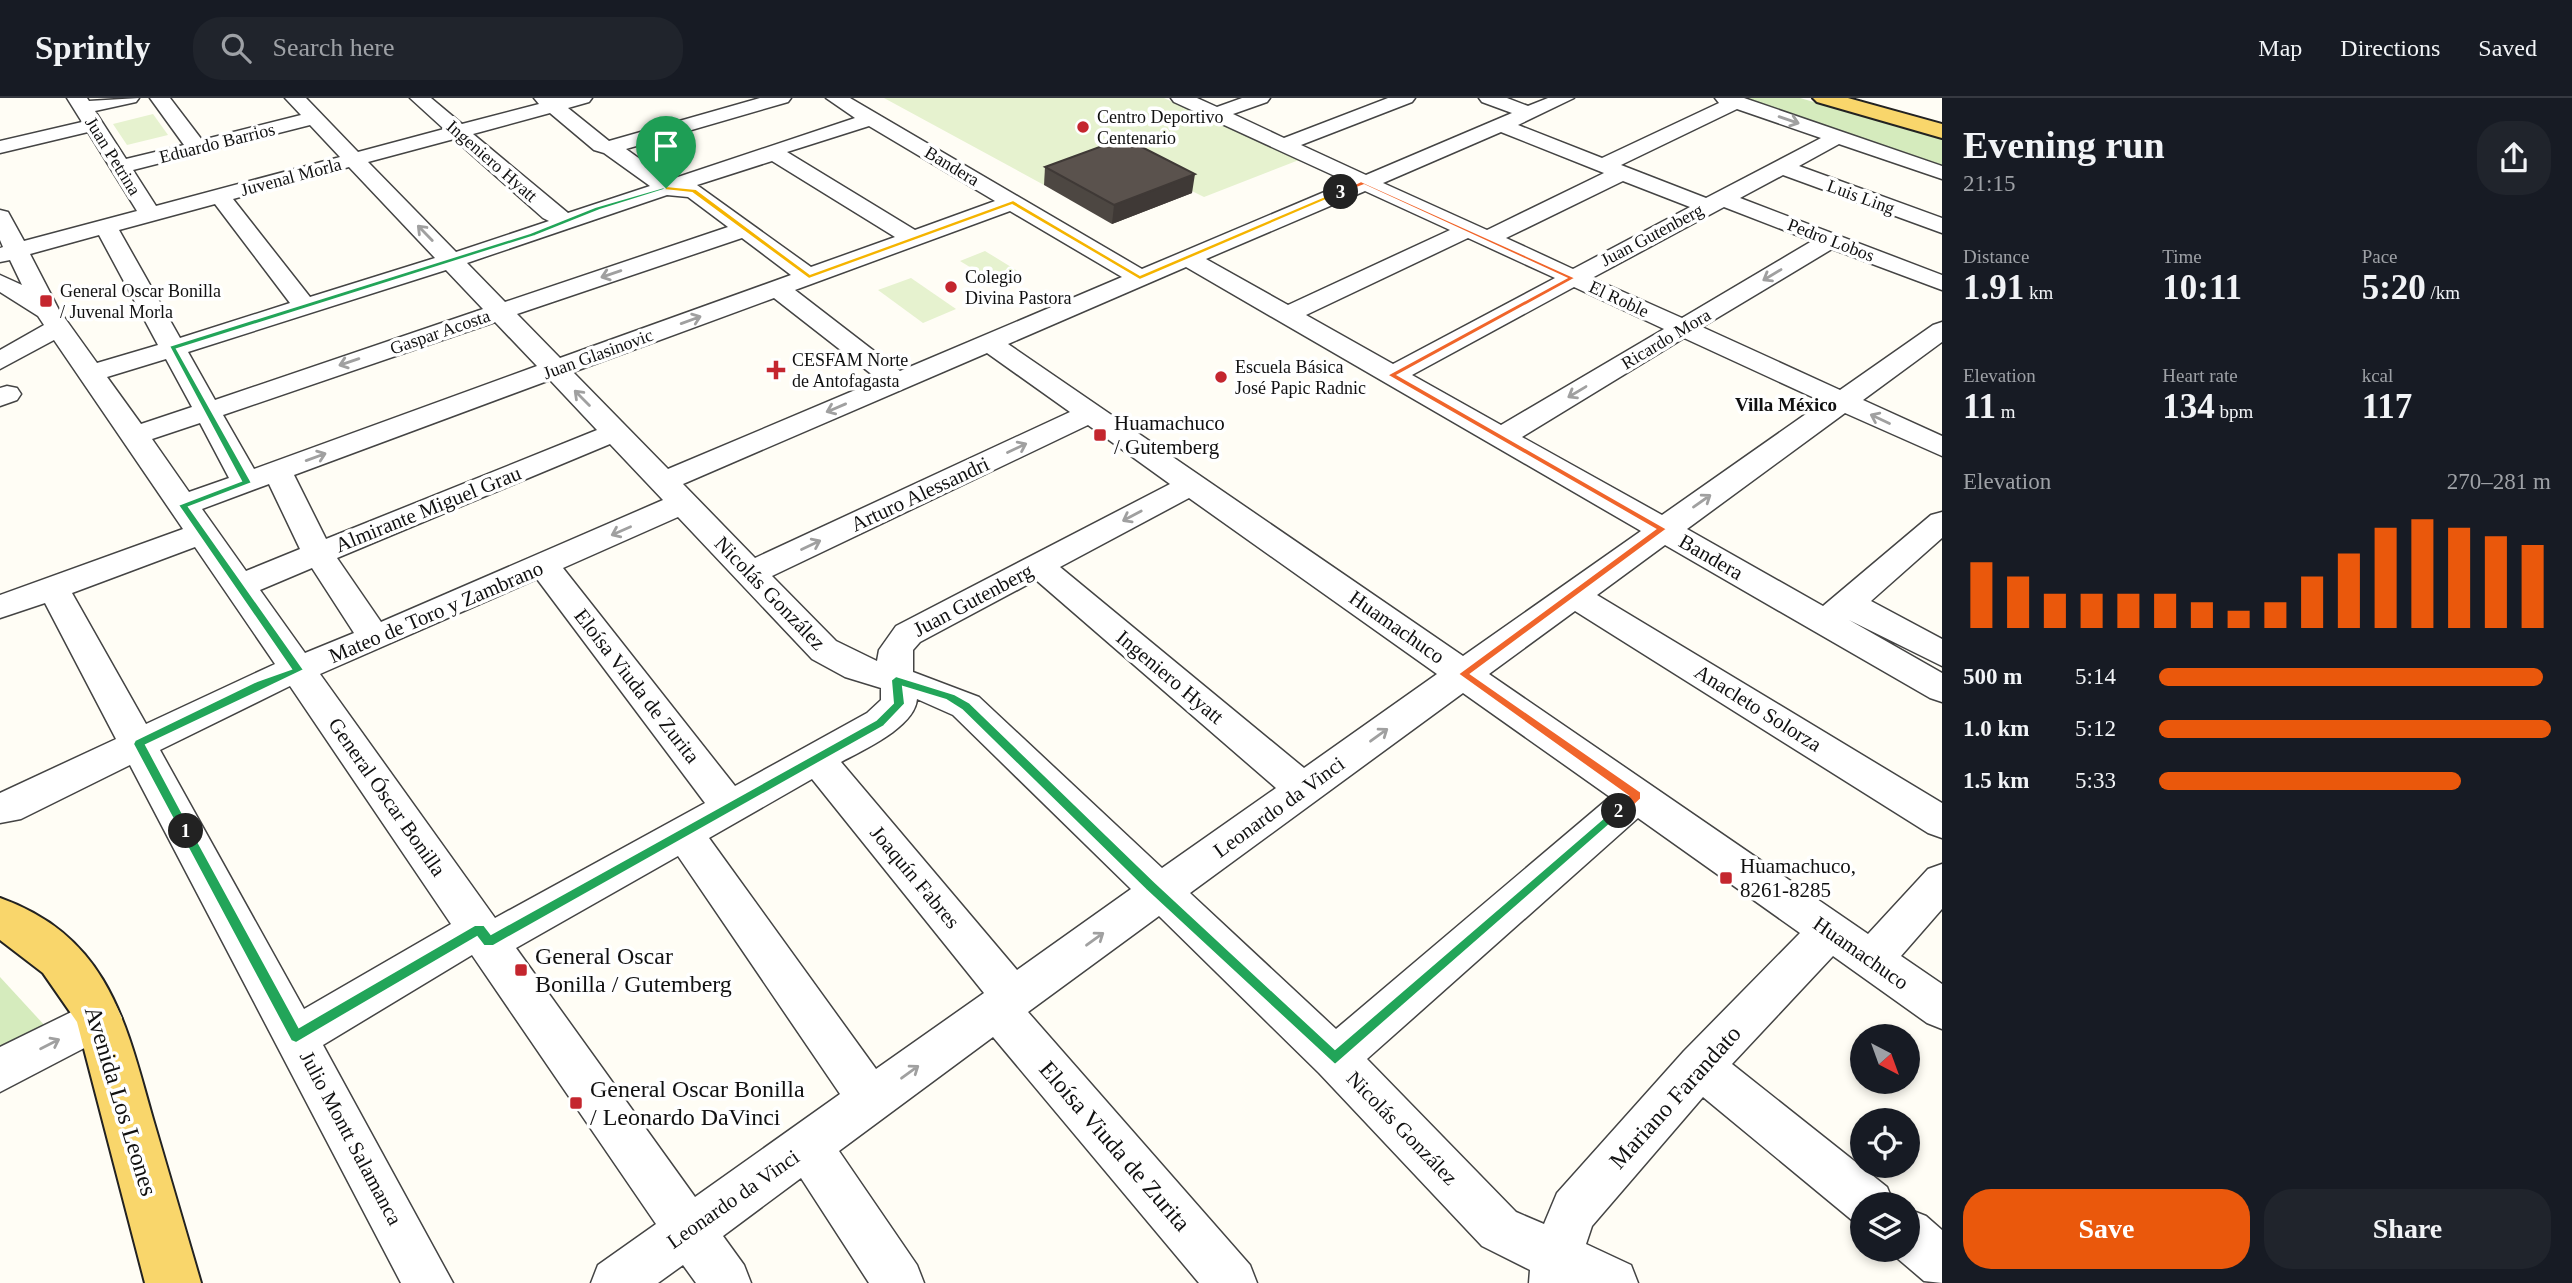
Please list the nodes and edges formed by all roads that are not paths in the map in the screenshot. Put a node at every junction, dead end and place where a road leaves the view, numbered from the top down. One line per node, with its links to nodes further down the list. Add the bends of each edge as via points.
1 (129, 98): 16 (street)
2 (160, 98): 30 (street)
3 (295, 98): 18 (street, Nicolás González)
4 (420, 98): 23 (street, Ingeniero Hyatt)
5 (582, 98): 14 (street, Juvenal Morla)
6 (780, 98): 29 (street)
7 (836, 98): 19 (street, Bandera)
8 (1181, 98): 15 (street, El Roble)
9 (1405, 98): 24 (street)
10 (1489, 98): 17 (street)
11 (1564, 98): 17 (street, Mateo de Toro y Zambrano)
12 (1824, 98): 22 (main road)
13 (1730, 100): 25 (street, one-way to 25); 35 (street)
14 (549, 102): 23 (street, Juvenal Morla); 29 (street, via 601,146)
15 (1243, 106): 27 (street, El Roble)
16 (85, 111): 28 (street); 33 (street, Juan Petrina)
17 (1529, 113): 21 (street, Mateo de Toro y Zambrano)
18 (314, 118): 30 (street, Eduardo Barrios); 32 (street, Nicolás González)
19 (872, 119): 31 (street); 40 (street, Bandera)
20 (1288, 124): 24 (street)
21 (1500, 125): 35 (street, Pedro Lobos); 36 (street, Mateo de Toro y Zambrano, via 1392,171)
22 (1942, 131)
23 (458, 132): 32 (street, Juvenal Morla); 44 (street, Ingeniero Hyatt)
24 (1310, 134): 26 (street); 27 (street)
25 (1838, 137): 34 (street, Juan Gutenberg); 37 (street)
26 (1333, 144)
27 (1283, 145): 36 (street, El Roble)
28 (0, 147)
29 (610, 147): 38 (street)
30 (197, 148): 33 (street, Eduardo Barrios)
31 (773, 152): 38 (street); 49 (street)
32 (354, 160): 39 (street, Juvenal Morla); 53 (street, Nicolás González, one-way to 32)
33 (120, 167): 42 (street, Juan Petrina)
34 (1781, 167): 41 (street, Juan Gutenberg); 45 (street, Luis Ling)
35 (1613, 169): 41 (street, Pedro Lobos); 48 (street)
36 (1366, 171): 48 (street, El Roble); 52 (street, Mateo de Toro y Zambrano)
37 (1942, 173)
38 (666, 188): 44 (street); 47 (street, via 694,191)
39 (220, 196): 42 (street, Juvenal Morla); 60 (street)
40 (1013, 202): 49 (street, Juan Glasinovic); 55 (street, Bandera)
41 (1714, 202): 50 (street, Pedro Lobos); 56 (street, Juan Gutenberg)
42 (149, 215): 46 (street, Juvenal Morla)
43 (0, 217): 51 (street, General Óscar Bonilla)
44 (567, 222): 53 (street)
45 (1942, 226)
46 (106, 227): 51 (street, Juvenal Morla); 67 (street)
47 (745, 229): 54 (street); 61 (street, Gaspar Acosta, one-way to 61)
48 (1478, 234): 56 (street, El Roble); 62 (street)
49 (913, 239): 54 (street, Juan Glasinovic)
50 (1830, 240): 58 (street, Pedro Lobos); 64 (street, Ricardo Mora, one-way to 64)
51 (9, 253): 63 (street, General Óscar Bonilla)
52 (1187, 258): 55 (street, Mateo de Toro y Zambrano); 62 (street, Bandera)
53 (452, 260): 60 (street); 61 (street, Nicolás González)
54 (809, 276): 59 (street, Juan Glasinovic)
55 (1140, 278): 66 (street, Mateo de Toro y Zambrano)
56 (1572, 278): 64 (street, El Roble); 72 (street, Juan Gutenberg)
57 (0, 282): 63 (street, General Óscar Bonilla)
58 (1942, 283)
59 (777, 288): 70 (street, Juan Glasinovic, one-way to 59); 73 (street)
60 (305, 307): 67 (street)
61 (500, 312): 70 (street, Nicolás González); 75 (street, Gaspar Acosta, one-way to 75)
62 (1286, 314): 72 (street, Bandera)
63 (53, 319): 69 (street); 71 (street, General Óscar Bonilla)
64 (1684, 329): 74 (street, El Roble); 79 (street, Ricardo Mora, one-way to 79)
65 (1942, 330): 68 (street, Leonardo da Vinci)
66 (989, 343): 73 (street, Mateo de Toro y Zambrano); 76 (street, Huamachuco)
67 (172, 348): 71 (street); 75 (street)
68 (1926, 360): 74 (street, Leonardo da Vinci)
69 (0, 361)
70 (555, 370): 77 (street, Nicolás González, one-way to 70); 81 (street, Juan Glasinovic, one-way to 70)
71 (91, 374): 78 (street, General Óscar Bonilla)
72 (1392, 375): 79 (street, Bandera)
73 (898, 382): 84 (street, Mateo de Toro y Zambrano, one-way to 84)
74 (1842, 402): 80 (street, El Roble, one-way to 74); 87 (street, Leonardo da Vinci, one-way to 74)
75 (208, 410): 78 (street, Gaspar Acosta); 82 (street)
76 (1091, 413): 83 (street, Huamachuco); 91 (street, Arturo Alessandri, one-way to 76)
77 (616, 432): 84 (street, Nicolás González); 88 (street, Almirante Miguel Grau)
78 (134, 436): 85 (street, General Óscar Bonilla)
79 (1501, 437): 87 (street, Bandera)
80 (1942, 447)
81 (278, 471): 82 (street, Juan Glasinovic); 88 (street)
82 (247, 483): 85 (street, Juan Glasinovic)
83 (1192, 484): 89 (street, Juan Gutenberg, one-way to 89); 100 (street, Huamachuco)
84 (674, 492): 90 (street, Mateo de Toro y Zambrano, one-way to 90); 91 (street, Nicolás González)
85 (193, 519): 92 (street, General Óscar Bonilla); 93 (street)
86 (1942, 522): 96 (street)
87 (1662, 529): 94 (street, Leonardo da Vinci); 96 (street, Bandera)
88 (318, 554): 92 (street, Almirante Miguel Grau); 97 (street)
89 (1038, 565): 101 (street, Juan Gutenberg, via 900,640 892,655); 105 (street, Ingeniero Hyatt)
90 (544, 566): 97 (street, Mateo de Toro y Zambrano); 108 (street, Eloísa Viuda de Zurita)
91 (749, 574): 101 (street, Nicolás González, via 824,650 853,668)
92 (239, 586): 99 (street, General Óscar Bonilla)
93 (53, 587): 95 (street); 103 (street, Julio Montt Salamanca)
94 (1573, 595): 100 (street, Leonardo da Vinci); 107 (street, Anacleto Solorza)
95 (3, 599)
96 (1837, 613): 98 (street, Bandera); 102 (street)
97 (375, 638): 99 (street, Mateo de Toro y Zambrano)
98 (1942, 654)
99 (298, 670): 103 (street, Mateo de Toro y Zambrano); 115 (street, General Óscar Bonilla)
100 (1463, 674): 105 (street, Leonardo da Vinci, one-way to 100); 106 (street, Huamachuco)
101 (896, 680): 104 (street, Juan Gutenberg, via 899,704 890,716); 112 (street, Nicolás González, via 966,706)
102 (1942, 689)
103 (139, 744): 109 (street, Mateo de Toro y Zambrano); 120 (street, Julio Montt Salamanca)
104 (816, 758): 108 (street, Juan Gutenberg); 117 (street, Joaquín Fabres)
105 (1303, 789): 112 (street, Leonardo da Vinci)
106 (1637, 796): 114 (street, Huamachuco); 121 (street)
107 (1935, 805)
108 (729, 806): 110 (street, Juan Gutenberg)
109 (0, 808)
110 (683, 832): 115 (street, Juan Gutenberg); 124 (street)
111 (1942, 881): 116 (street)
112 (1158, 893): 117 (street, Leonardo da Vinci, one-way to 112); 121 (street, Nicolás González)
113 (5, 925): 119 (main road, Avenida Los Leones, via 62,960 90,996)
114 (1830, 931): 116 (street, Huamachuco); 122 (street, Mariano Farandato)
115 (484, 936): 120 (street, Juan Gutenberg); 127 (street, General Óscar Bonilla)
116 (1871, 960): 118 (street, Huamachuco)
117 (1005, 1003): 124 (street, Leonardo da Vinci, one-way to 117); 136 (street, Eloísa Viuda de Zurita)
118 (1942, 1009)
119 (100, 1018): 123 (street, one-way to 119); 131 (main road, Avenida Los Leones)
120 (296, 1037): 132 (street, Julio Montt Salamanca)
121 (1335, 1058): 130 (street, Nicolás González, via 1499,1229)
122 (1700, 1066): 126 (street); 130 (street, Mariano Farandato, via 1574,1210)
123 (0, 1070)
124 (871, 1100): 125 (street, Leonardo da Vinci)
125 (808, 1146): 127 (street, Leonardo da Vinci); 135 (street)
126 (1855, 1192)
127 (689, 1230): 133 (street, Leonardo da Vinci); 134 (street, General Óscar Bonilla)
128 (1920, 1244): 129 (street)
129 (1942, 1262)
130 (1555, 1270): 137 (street, Nicolás González)
131 (173, 1283)
132 (428, 1283)
133 (616, 1283)
134 (726, 1283)
135 (899, 1283)
136 (1233, 1283)
137 (1613, 1283)

